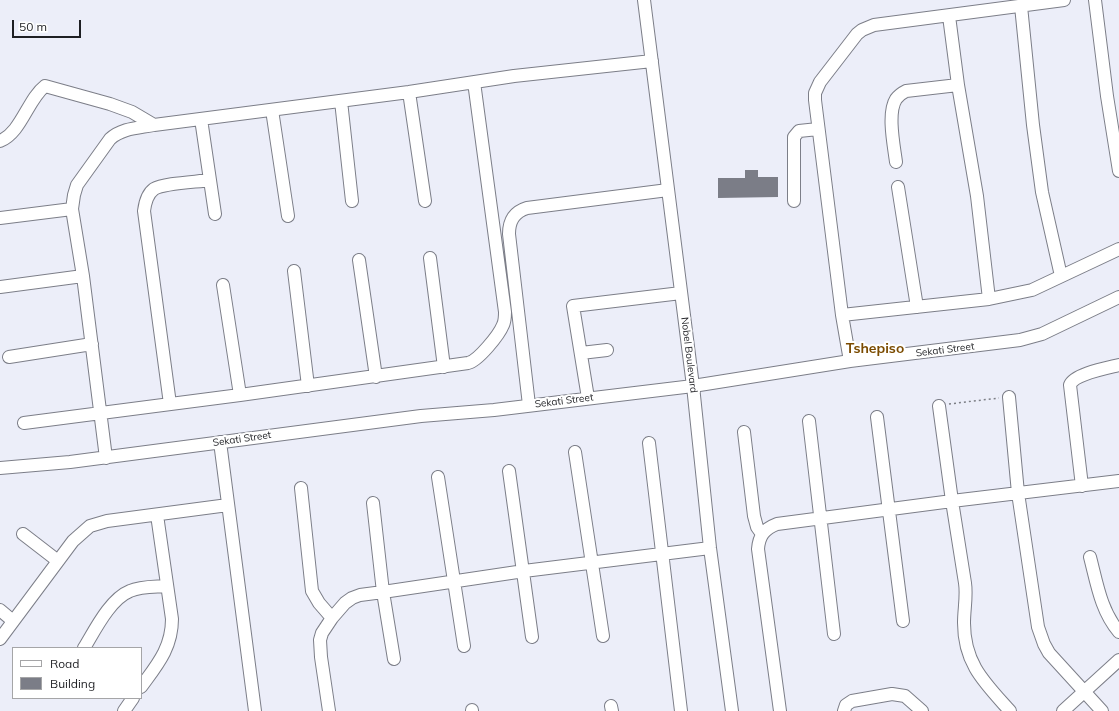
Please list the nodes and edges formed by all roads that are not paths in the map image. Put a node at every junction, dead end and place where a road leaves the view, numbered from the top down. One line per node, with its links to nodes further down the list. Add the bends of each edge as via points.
1 (644, 0): 6 (street, Nobel Boulevard)
2 (1064, 0): 4 (street)
3 (1095, 0): 17 (street)
4 (1022, 6): 5 (street); 33 (street, via 1042,192)
5 (949, 16): 8 (street); 14 (street, via 874,25 862,30 817,88 815,100)
6 (652, 61): 7 (street); 20 (street, Nobel Boulevard)
7 (474, 82): 9 (street); 47 (street, via 505,318 500,331 476,360)
8 (958, 85): 16 (street, via 906,92 895,100 892,122); 38 (street, via 976,191)
9 (409, 92): 10 (street); 22 (street)
10 (341, 101): 11 (street); 21 (street)
11 (272, 110): 12 (street); 26 (street)
12 (201, 119): 13 (street); 18 (street)
13 (154, 125): 15 (street, via 132,112 45,86 10,135); 24 (street, via 121,131 110,139 77,185)
14 (818, 129): 23 (street, via 799,131 794,137); 40 (street)
15 (0, 141)
16 (896, 162)
17 (1119, 171)
18 (210, 180): 25 (street); 54 (street, via 155,188 147,197 145,204)
19 (898, 187): 39 (street)
20 (668, 190): 36 (street, Nobel Boulevard); 55 (street, via 527,208 514,215 509,226 509,234)
21 (352, 201)
22 (425, 201)
23 (794, 201)
24 (72, 209): 27 (street); 32 (street)
25 (215, 214)
26 (288, 216)
27 (0, 218)
28 (1119, 249): 33 (street)
29 (430, 258): 47 (street)
30 (359, 260): 48 (street)
31 (294, 271): 49 (street)
32 (83, 276): 35 (street); 41 (street)
33 (1062, 276): 38 (street, via 1032,290)
34 (223, 285): 51 (street)
35 (0, 287)
36 (681, 293): 43 (street, via 573,306); 50 (street, Nobel Boulevard)
37 (1119, 297): 45 (street, Sekati Street, via 1032,338)
38 (989, 299): 39 (street)
39 (916, 307): 40 (street)
40 (842, 315): 45 (street)
41 (92, 344): 44 (street); 57 (street)
42 (607, 350): 43 (street)
43 (581, 353): 53 (street)
44 (9, 357)
45 (850, 361): 50 (street, Sekati Street)
46 (1119, 365): 70 (street, via 1079,376 1072,380 1070,385)
47 (444, 367): 48 (street)
48 (376, 377): 49 (street)
49 (308, 386): 51 (street)
50 (693, 386): 53 (street, Sekati Street); 81 (street, Nobel Boulevard)
51 (240, 395): 54 (street)
52 (1009, 397): 72 (street)
53 (588, 398): 55 (street, Sekati Street)
54 (170, 404): 57 (street)
55 (529, 405): 62 (street, Sekati Street)
56 (939, 406): 73 (street)
57 (101, 414): 60 (street); 65 (street)
58 (877, 417): 76 (street)
59 (809, 421): 78 (street)
60 (24, 423)
61 (744, 432): 80 (street, via 754,516)
62 (220, 442): 65 (street, Sekati Street); 75 (street)
63 (649, 442): 82 (street)
64 (575, 452): 85 (street)
65 (106, 458): 66 (street, Sekati Street)
66 (0, 468)
67 (509, 471): 86 (street)
68 (438, 477): 87 (street)
69 (1119, 482): 70 (street)
70 (1082, 486): 72 (street)
71 (301, 488): 91 (street, via 312,591 318,603)
72 (1018, 493): 73 (street); 104 (street, via 1038,627 1049,653)
73 (952, 501): 76 (street); 114 (street, via 966,588 964,624 968,653 979,676)
74 (373, 503): 89 (street)
75 (228, 505): 77 (street); 107 (street)
76 (888, 510): 78 (street); 93 (street)
77 (157, 514): 84 (street, via 90,526 73,541); 88 (street)
78 (821, 518): 80 (street, via 777,524 767,528); 95 (street)
79 (23, 534): 84 (street)
80 (762, 534): 111 (street, via 758,549)
81 (710, 548): 82 (street); 110 (street, Nobel Boulevard)
82 (662, 554): 85 (street); 109 (street)
83 (1090, 557): 94 (street, via 1103,606)
84 (58, 561): 92 (street)
85 (593, 562): 86 (street); 96 (street)
86 (524, 571): 87 (street); 97 (street)
87 (455, 582): 89 (street); 99 (street)
88 (167, 586): 100 (street, via 138,588 122,595 104,616); 103 (street, via 172,632 158,665)
89 (383, 592): 91 (street, via 352,598); 101 (street)
90 (0, 610): 92 (street)
91 (332, 618): 108 (street, via 320,640)
92 (13, 621): 98 (street)
93 (902, 621)
94 (1119, 632)
95 (834, 634)
96 (603, 636)
97 (532, 637)
98 (0, 639)
99 (464, 646)
100 (85, 647)
101 (394, 659)
102 (1119, 660): 104 (street)
103 (142, 686)
104 (1084, 692): 115 (street); 116 (street)
105 (132, 699): 106 (street)
106 (124, 711)
107 (255, 711)
108 (328, 711)
109 (681, 711)
110 (732, 711)
111 (780, 711)
112 (844, 711): 113 (street, via 846,705 852,701 892,694 905,696)
113 (922, 711)
114 (1010, 711)
115 (1063, 711)
116 (1102, 711)

